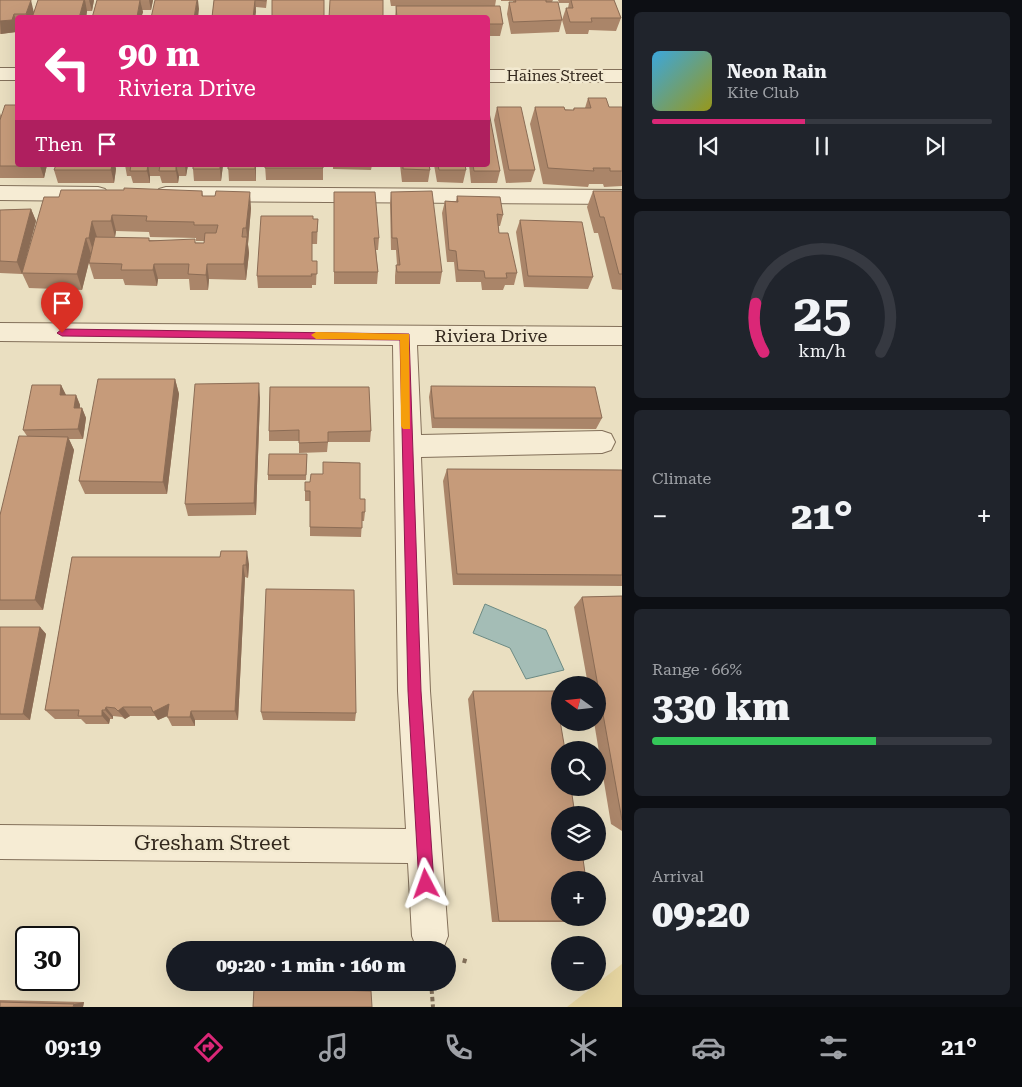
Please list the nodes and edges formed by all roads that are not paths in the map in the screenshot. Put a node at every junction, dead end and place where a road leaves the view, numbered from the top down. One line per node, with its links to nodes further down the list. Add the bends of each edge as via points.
1 (0, 74): 2 (street)
2 (15, 74)
3 (490, 76): 4 (street, Haines Street)
4 (622, 76)
5 (0, 193): 6 (street)
6 (116, 194)
7 (146, 194): 8 (street)
8 (622, 197)
9 (0, 332): 10 (street, Riviera Drive)
10 (405, 336): 11 (street, Riviera Drive); 13 (street)
11 (622, 336)
12 (602, 442): 13 (street)
13 (407, 446): 15 (street, via 414,691)
14 (0, 842): 15 (street, Gresham Street)
15 (424, 846): 16 (street)
16 (430, 936)

